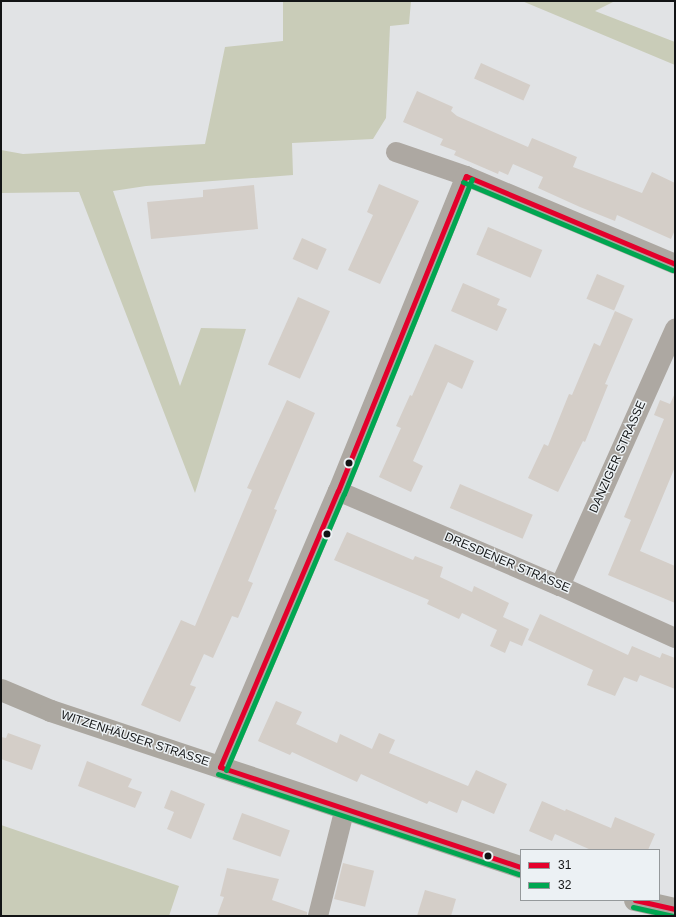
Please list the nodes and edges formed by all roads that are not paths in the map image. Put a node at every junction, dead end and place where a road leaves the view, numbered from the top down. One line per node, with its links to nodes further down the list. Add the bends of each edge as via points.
1 (396, 152): 2 (street)
2 (466, 176): 3 (street); 5 (street)
3 (675, 264)
4 (675, 329): 6 (street, DANZIGER STRASSE)
5 (338, 491): 6 (street, DRESDENER STRASSE); 9 (street)
6 (560, 586): 7 (street, DRESDENER STRASSE)
7 (675, 638)
8 (1, 690): 9 (main road, WITZENHÄUSER STRASSE, via 51,711)
9 (220, 767): 10 (main road, WITZENHÄUSER STRASSE)
10 (345, 808): 11 (main road, WITZENHÄUSER STRASSE); 14 (street)
11 (520, 866)
12 (645, 907): 13 (main road)
13 (675, 909)
14 (318, 916)

